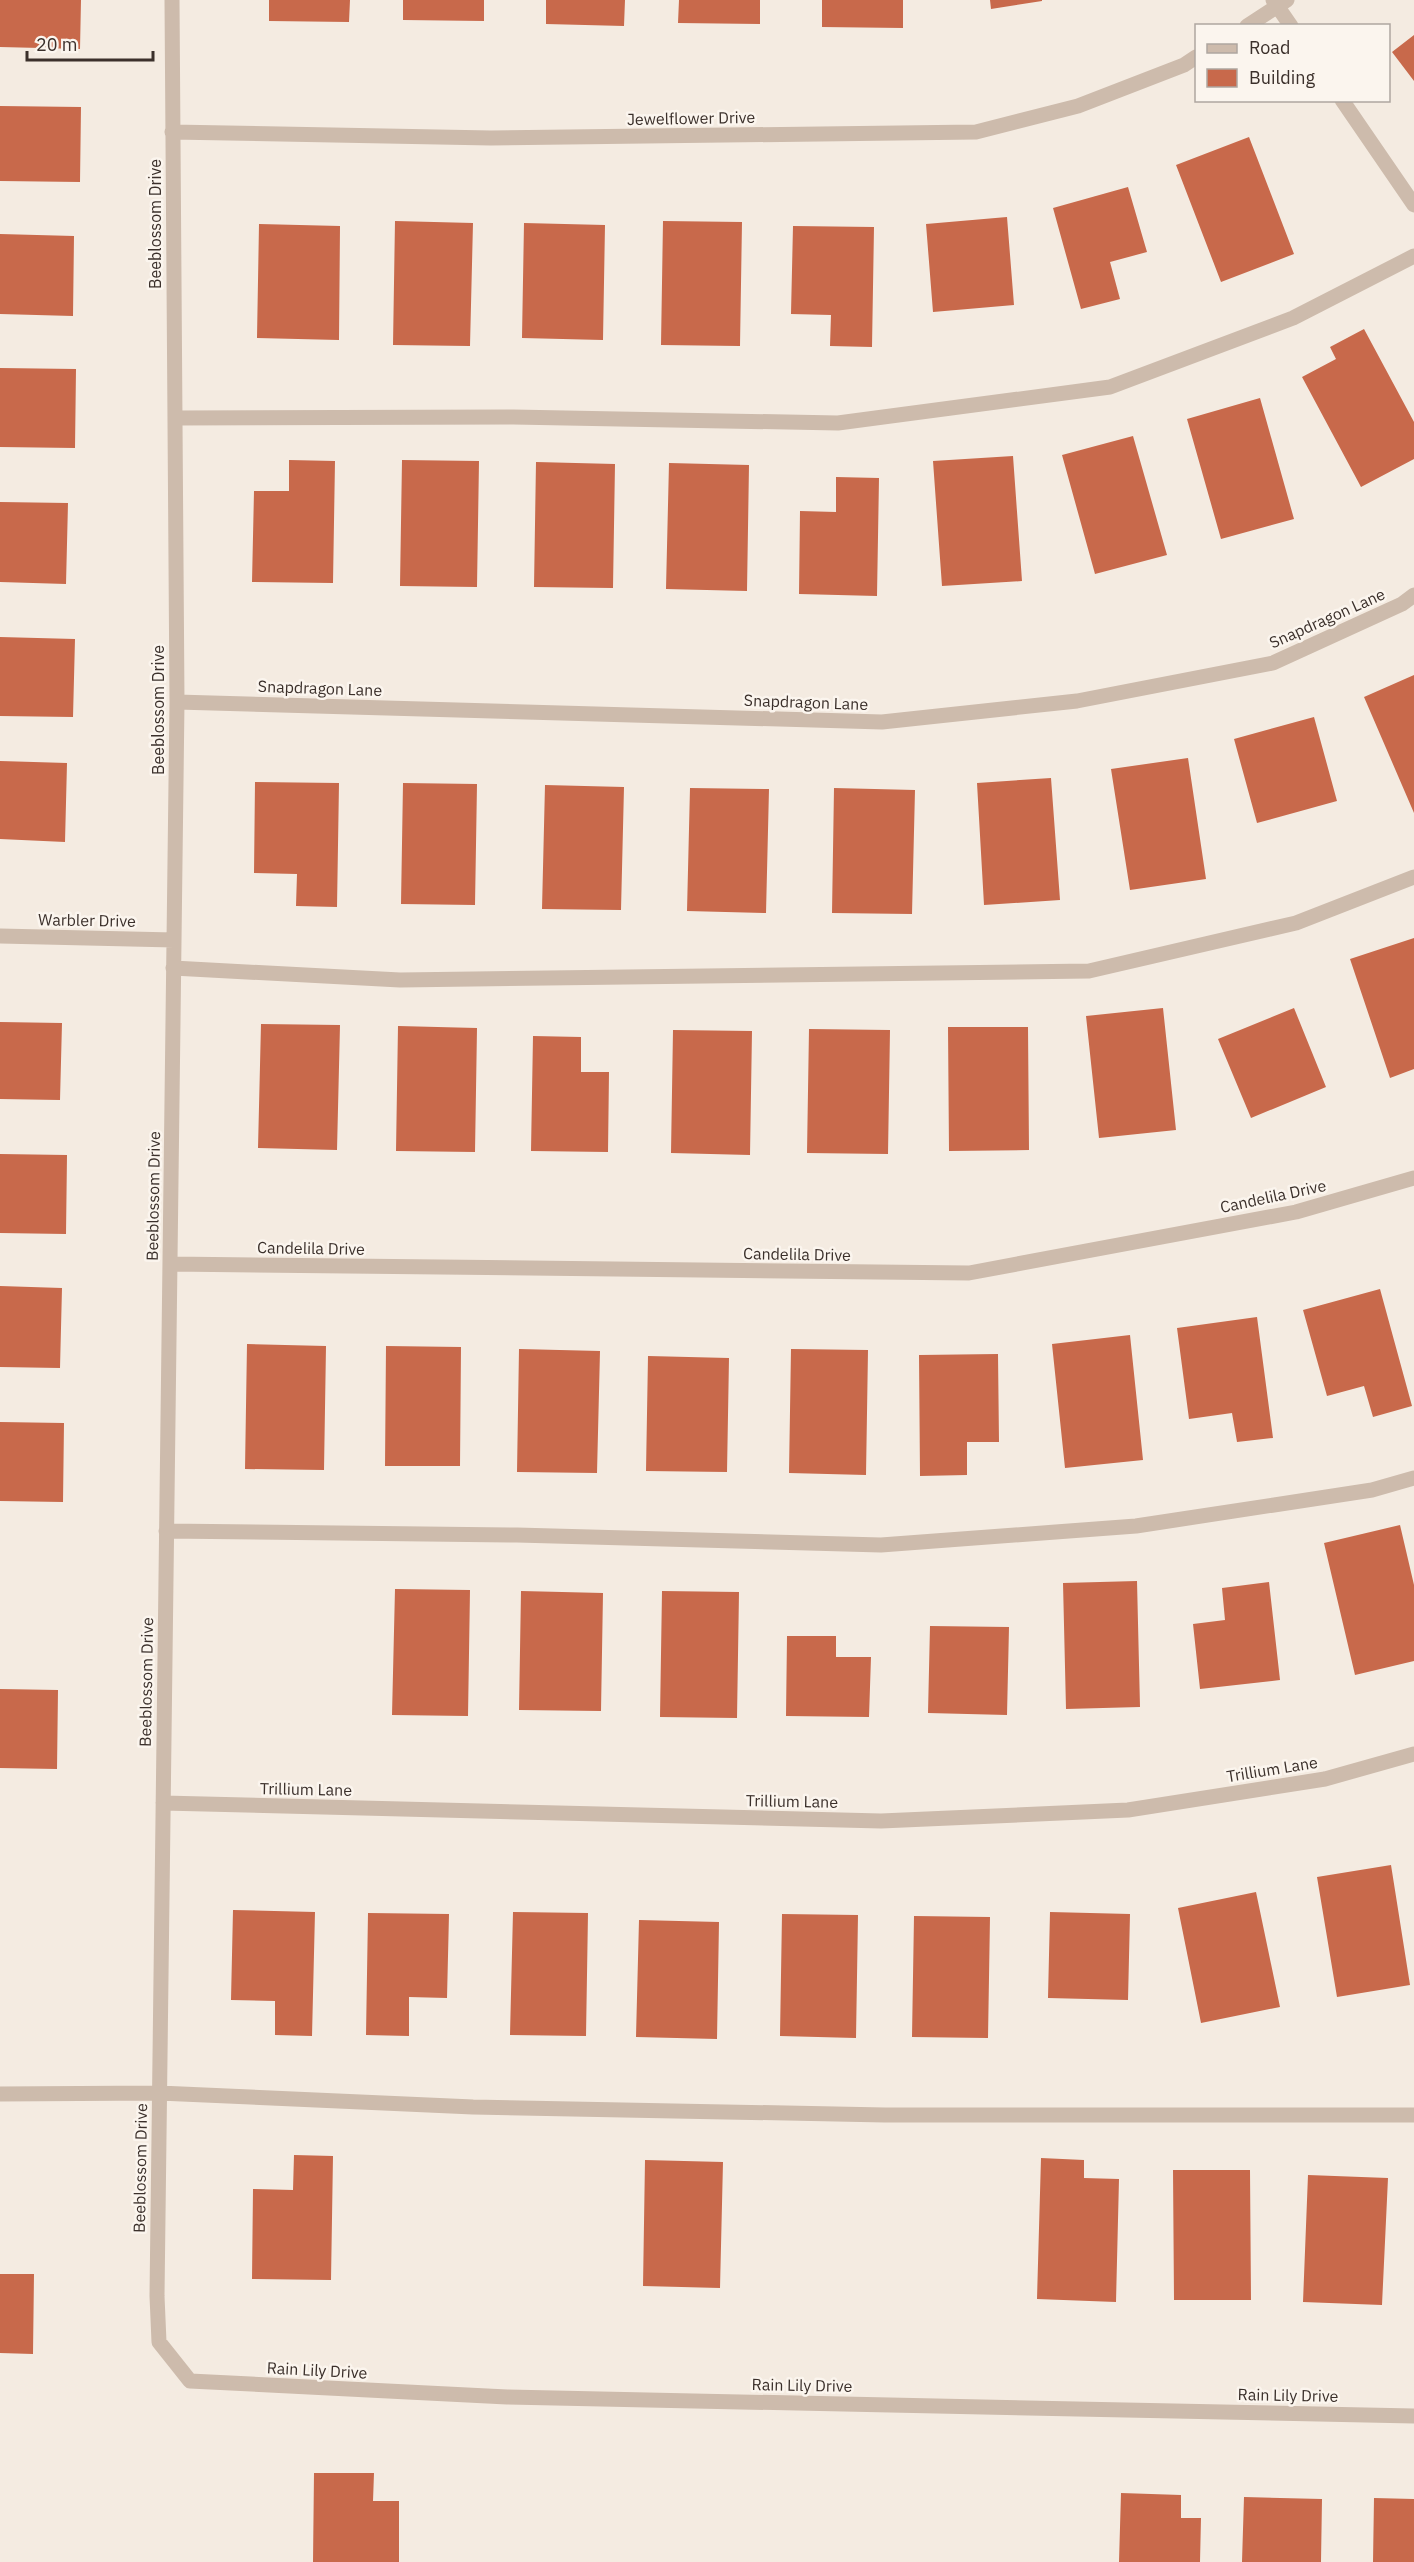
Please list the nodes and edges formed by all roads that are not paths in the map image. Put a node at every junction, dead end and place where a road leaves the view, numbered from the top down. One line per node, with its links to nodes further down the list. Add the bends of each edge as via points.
1 (172, 0): 7 (street, Beeblossom Drive)
2 (1279, 2): 3 (street); 4 (street)
3 (1250, 24)
4 (1290, 24)
5 (1195, 58): 7 (street, Jewelflower Drive, via 1078,106 976,132 491,138)
6 (1343, 102): 8 (street)
7 (172, 132): 10 (street, Beeblossom Drive)
8 (1414, 205)
9 (1414, 256): 10 (street, via 1293,318 1110,387 862,420 838,423 513,417)
10 (175, 418): 12 (street, Beeblossom Drive)
11 (1414, 595): 12 (street, Snapdragon Lane, via 1273,663 1077,701 882,722)
12 (177, 702): 15 (street, Beeblossom Drive)
13 (1414, 877): 16 (street, via 1296,923 1089,971 400,980)
14 (0, 936): 15 (street, Warbler Drive)
15 (174, 940): 16 (street, Beeblossom Drive)
16 (173, 968): 18 (street, Beeblossom Drive)
17 (1414, 1178): 18 (street, Candelila Drive, via 1296,1212 969,1274)
18 (170, 1264): 20 (street, Beeblossom Drive)
19 (1414, 1479): 20 (street, via 1372,1490 1136,1526 881,1545)
20 (166, 1531): 22 (street, Beeblossom Drive)
21 (1414, 1754): 22 (street, Trillium Lane, via 1325,1779 1128,1810 893,1820)
22 (163, 1803): 23 (street, Beeblossom Drive)
23 (159, 2093): 24 (street); 25 (street, via 473,2107 873,2114); 26 (street, Beeblossom Drive, via 159,2342)
24 (0, 2094)
25 (1414, 2115)
26 (190, 2381): 27 (street, Rain Lily Drive, via 507,2397)
27 (1414, 2416)

